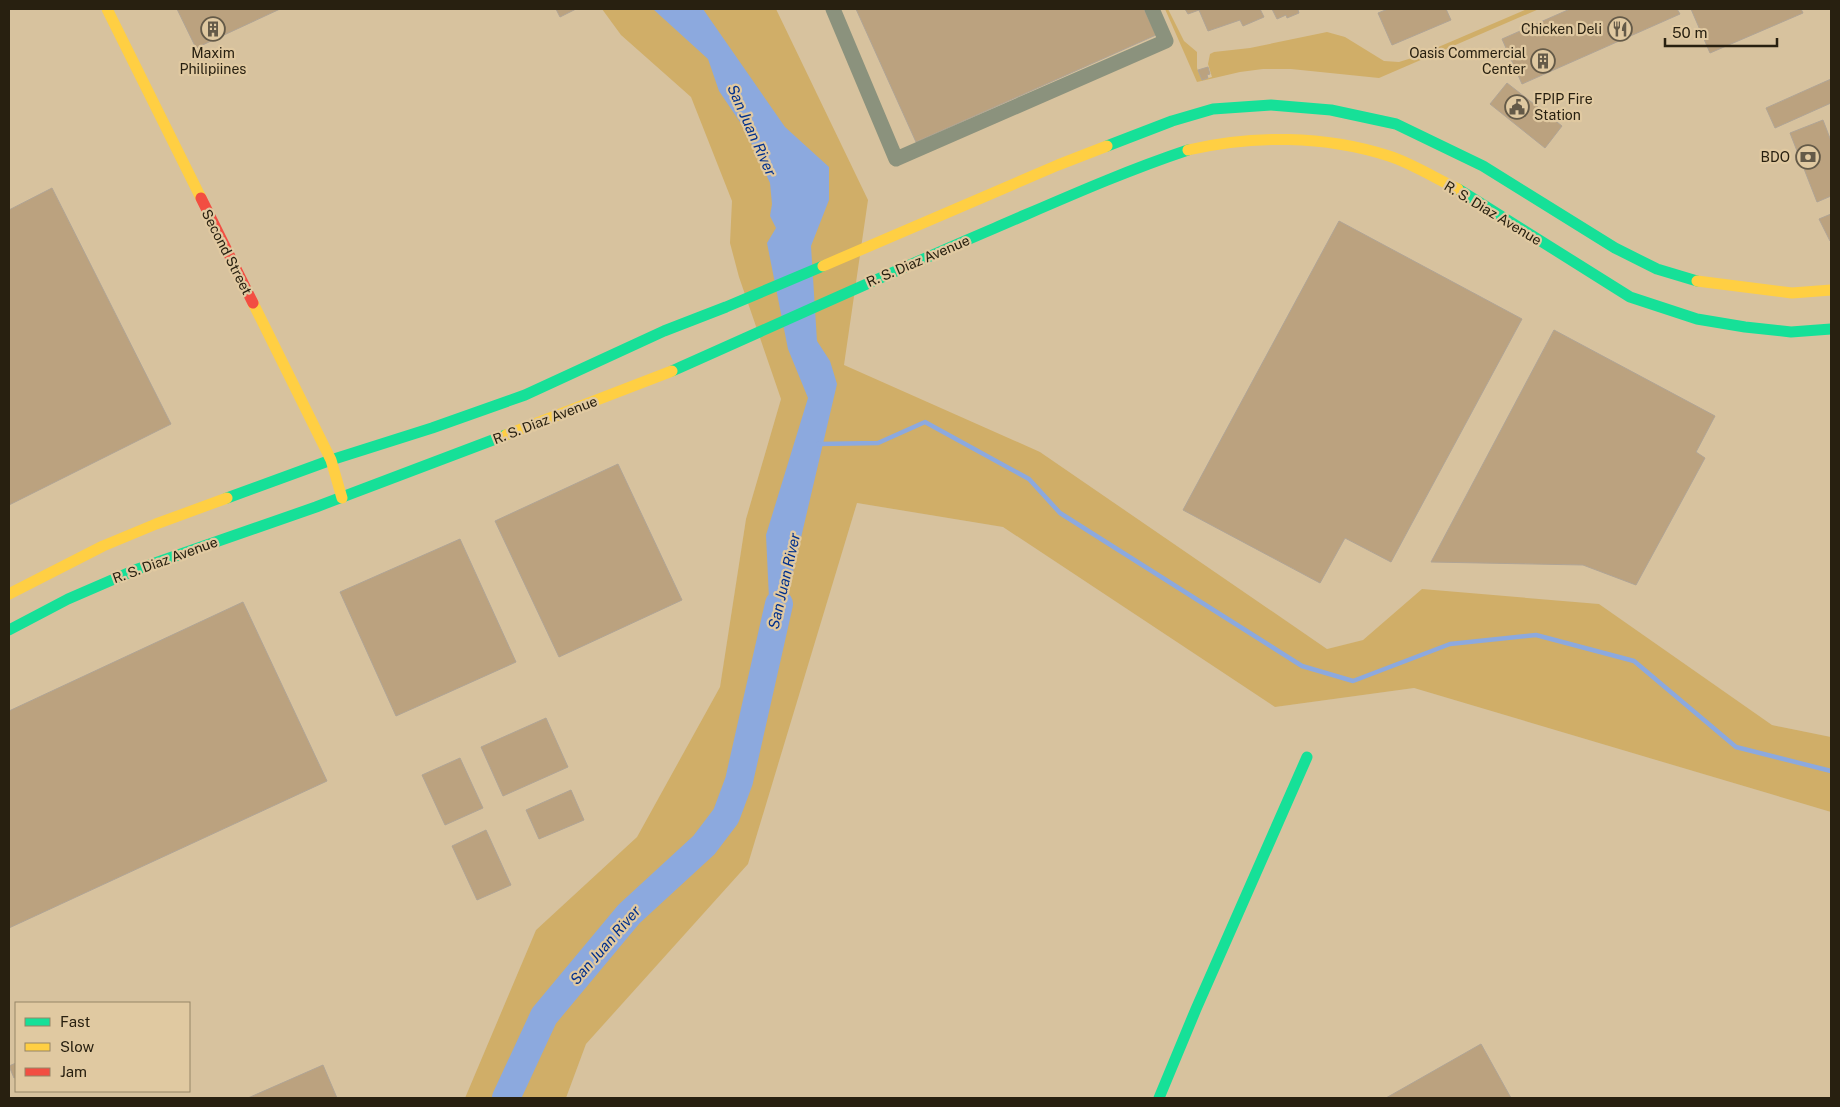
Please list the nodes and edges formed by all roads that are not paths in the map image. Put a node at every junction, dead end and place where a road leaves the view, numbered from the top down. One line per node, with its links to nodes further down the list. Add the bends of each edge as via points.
1 (107, 9): 6 (street, Second Street)
2 (833, 9): 3 (street, via 896,158 1166,41)
3 (1152, 9)
4 (1831, 290): 6 (street, via 1792,294 1701,282 1657,270 1615,248 1483,166 1396,124 1331,110 1213,109 1172,121 882,240 726,308 664,331 525,395)
5 (1831, 329): 7 (street, R. S. Diaz Avenue, via 1790,332 1737,326 1697,319 1630,298 1465,193 1390,156 1330,142 1272,134 1189,150 1069,192 672,371)
6 (331, 460): 7 (street, Second Street); 8 (street, via 103,546)
7 (342, 498): 9 (street, R. S. Diaz Avenue, via 127,573)
8 (9, 594)
9 (9, 630)
10 (1307, 757): 11 (street)
11 (1159, 1098)

